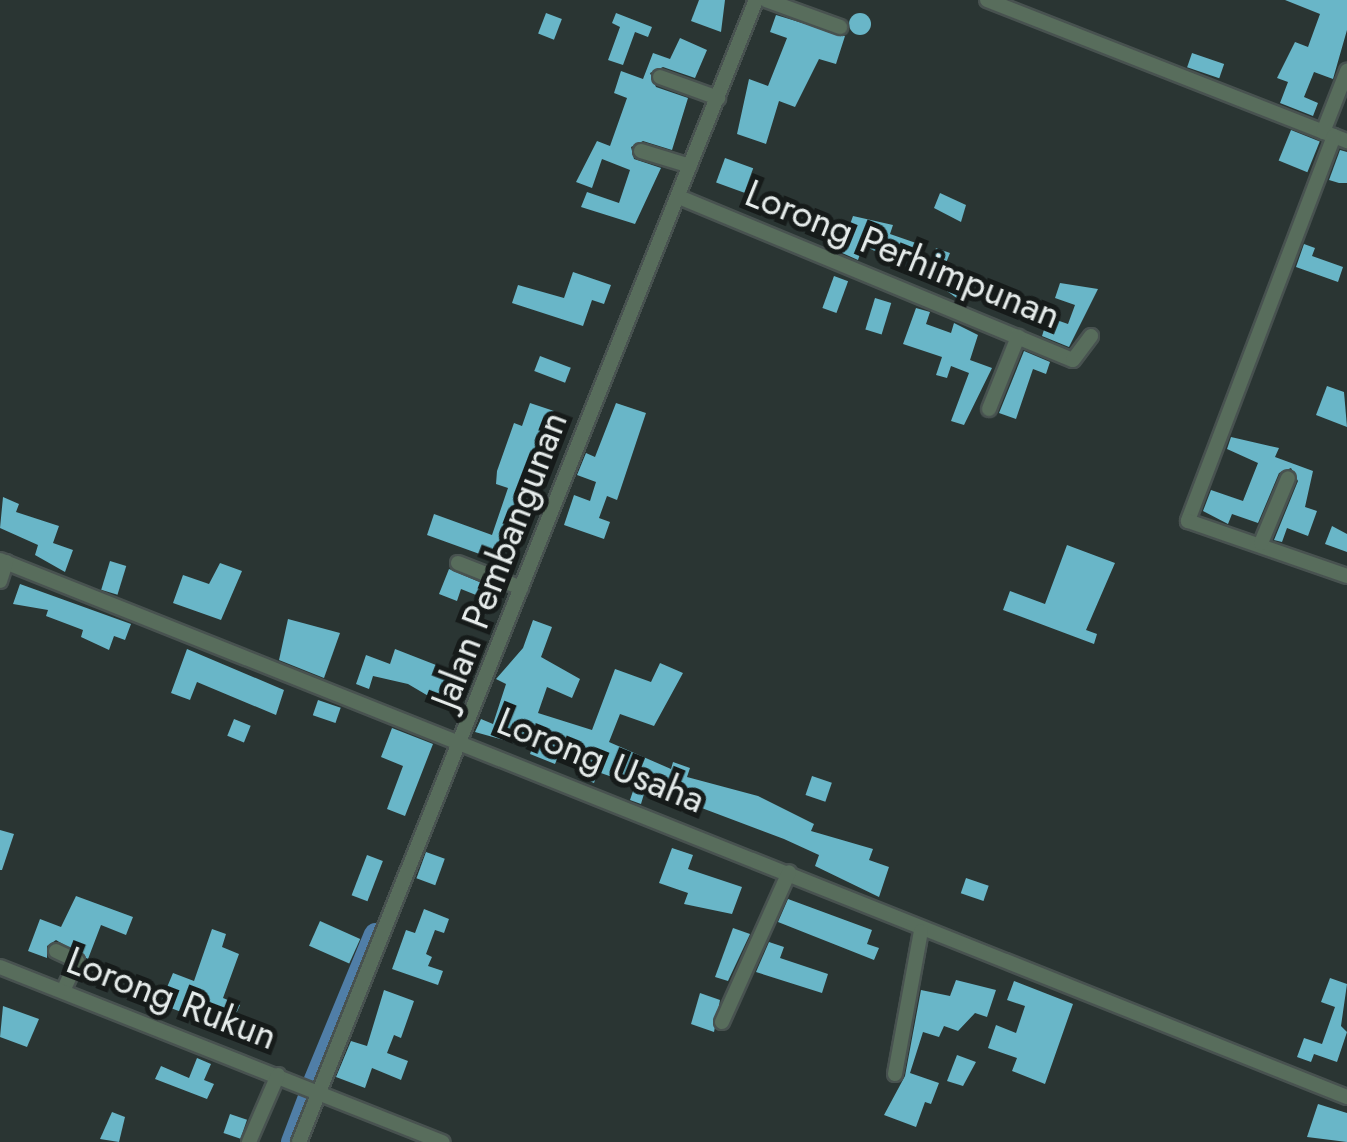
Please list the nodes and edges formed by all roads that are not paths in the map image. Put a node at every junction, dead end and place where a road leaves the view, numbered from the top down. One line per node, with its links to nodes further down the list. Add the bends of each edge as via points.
1 (756, 0): 7 (street, Jalan Pembangunan)
2 (766, 0): 4 (street)
3 (987, 0): 8 (street)
4 (840, 27)
5 (1347, 71): 8 (street)
6 (660, 77): 7 (street)
7 (718, 98): 10 (street, Jalan Pembangunan)
8 (1335, 136): 16 (street, via 1188,521)
9 (642, 151): 10 (street)
10 (690, 166): 11 (street, Jalan Pembangunan)
11 (678, 197): 12 (street, Lorong Perhimpunan); 21 (street, Jalan Pembangunan)
12 (1018, 336): 13 (street, Lorong Perhimpunan, via 1076,360); 14 (street)
13 (1091, 336)
14 (989, 409)
15 (1288, 478): 16 (street)
16 (1261, 543): 19 (street)
17 (3, 561): 20 (street); 22 (street, Lorong Usaha)
18 (458, 563): 21 (street)
19 (1347, 576)
20 (0, 581)
21 (522, 588): 22 (street, Jalan Pembangunan)
22 (464, 740): 23 (street, Lorong Usaha); 31 (street, Jalan Pembangunan)
23 (789, 872): 24 (street, Lorong Usaha); 28 (street)
24 (921, 931): 29 (street); 32 (street, Lorong Usaha)
25 (56, 951): 27 (street, via 77,963)
26 (0, 967): 27 (street, Lorong Rukun)
27 (63, 991): 30 (street, Lorong Rukun)
28 (722, 1022)
29 (895, 1074)
30 (278, 1075): 31 (street, Lorong Rukun); 33 (street)
31 (320, 1090): 34 (street, Jalan Pembangunan); 35 (street, Lorong Rukun)
32 (1347, 1097)
33 (249, 1142)
34 (299, 1142)
35 (443, 1142)

